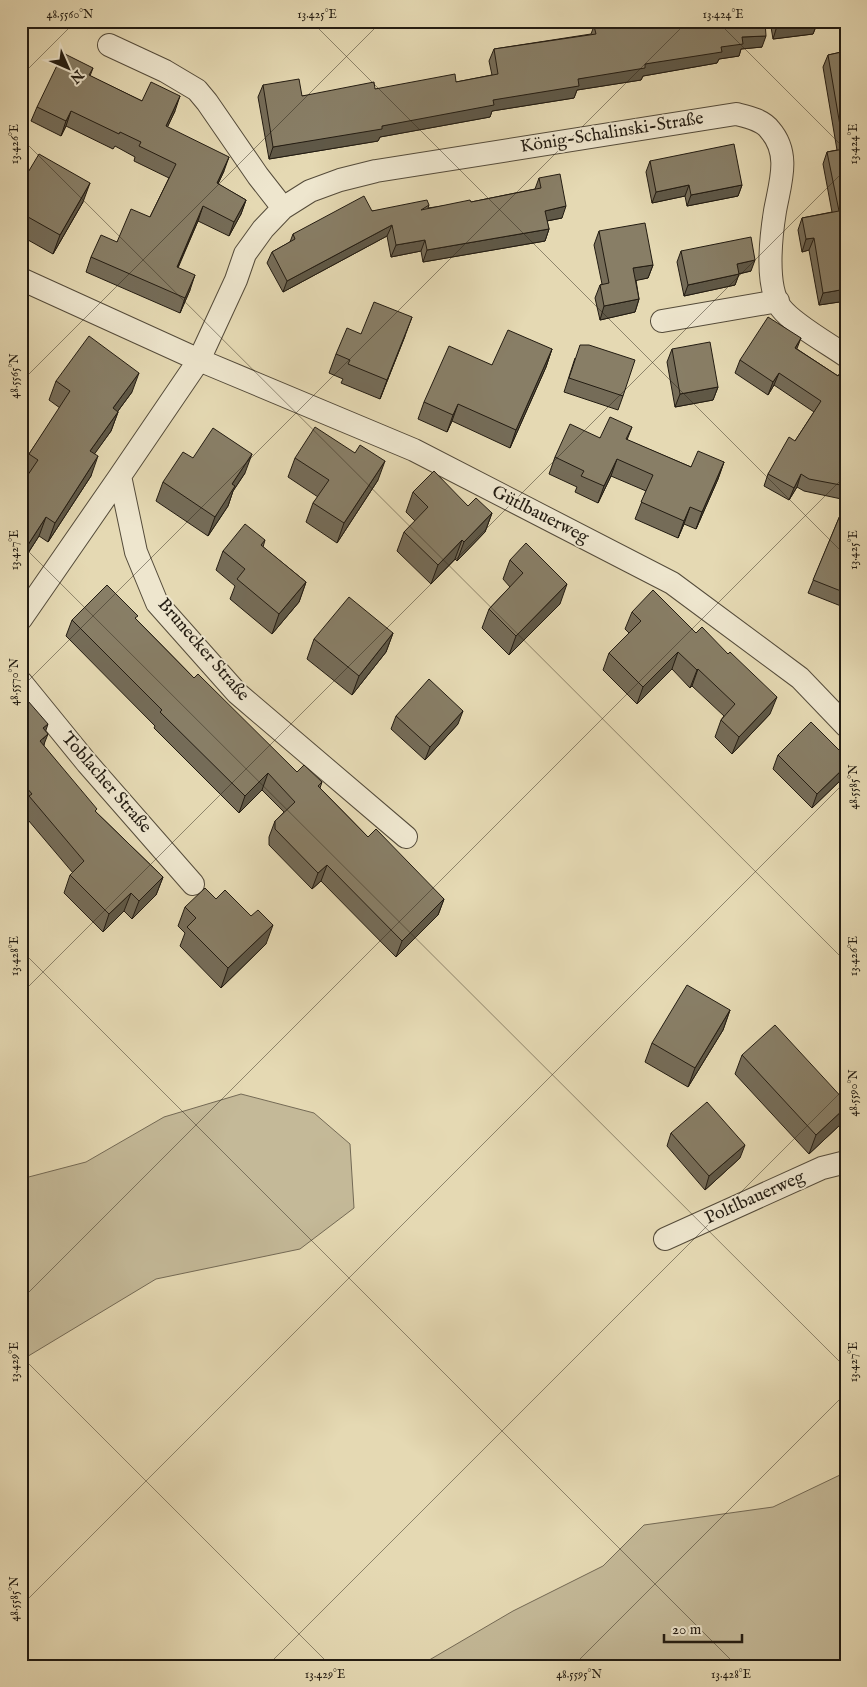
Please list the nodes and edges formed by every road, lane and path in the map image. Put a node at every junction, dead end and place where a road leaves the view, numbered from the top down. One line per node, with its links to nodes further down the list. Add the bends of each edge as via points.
1 (109, 44): 2 (street, via 197,90)
2 (283, 208): 4 (street, König-Schalinski-Straße, via 340,180 376,171 736,114 770,129 780,146 784,167 775,212 770,267 773,292); 7 (street, König-Schalinski-Straße, via 245,254)
3 (21, 279): 7 (street, Gütlbauerweg)
4 (778, 301): 5 (street); 6 (street, König-Schalinski-Straße, via 803,326)
5 (662, 321)
6 (846, 356)
7 (199, 360): 8 (street); 11 (street, Gütlbauerweg, via 414,450 672,582 800,678)
8 (120, 476): 9 (street); 12 (street, Brunecker Straße, via 136,552 157,603 237,694)
9 (21, 618)
10 (21, 682): 13 (street, Toblacher Straße)
11 (846, 726)
12 (406, 838)
13 (193, 884)
14 (846, 1162): 15 (street, Poltlbauerweg, via 822,1168)
15 (665, 1239)

